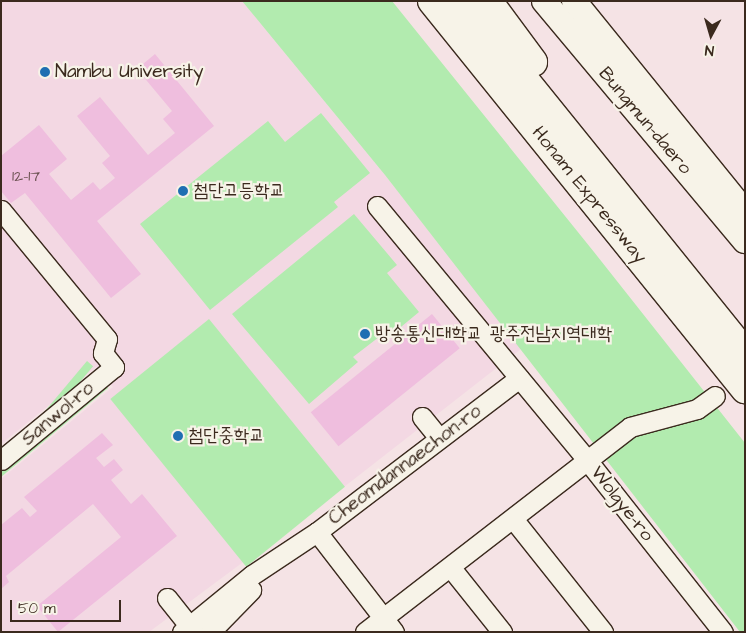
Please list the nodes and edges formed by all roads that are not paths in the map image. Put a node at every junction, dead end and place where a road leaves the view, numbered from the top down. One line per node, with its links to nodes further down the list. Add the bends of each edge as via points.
1 (432, 1): 12 (highway, Honam Expressway)
2 (461, 1): 10 (highway, Honam Expressway)
3 (488, 1): 10 (highway, via 684,257)
4 (544, 1): 9 (main road, Bungmun-daero)
5 (574, 1): 8 (main road, Bungmun-daero)
6 (377, 206): 11 (street, Wolgye-ro)
7 (1, 210): 16 (street, Sanwol-ro, via 107,339 103,353 114,367)
8 (745, 212)
9 (745, 242)
10 (744, 352)
11 (519, 378): 15 (street, Cheomdannaechon-ro); 17 (street, Wolgye-ro)
12 (745, 390)
13 (715, 396): 17 (street, via 697,409 630,427)
14 (422, 417): 15 (street)
15 (439, 438): 19 (street, Cheomdannaechon-ro)
16 (1, 460)
17 (587, 460): 18 (street); 29 (street, Wolgye-ro)
18 (514, 520): 21 (street); 28 (street)
19 (317, 532): 20 (street, Cheomdannaechon-ro); 23 (street)
20 (291, 551): 24 (street, via 252,574); 25 (street)
21 (451, 568): 23 (street); 27 (street)
22 (167, 598): 24 (street)
23 (389, 625): 26 (street)
24 (188, 630)
25 (210, 632)
26 (365, 632)
27 (502, 632)
28 (603, 632)
29 (723, 632)

